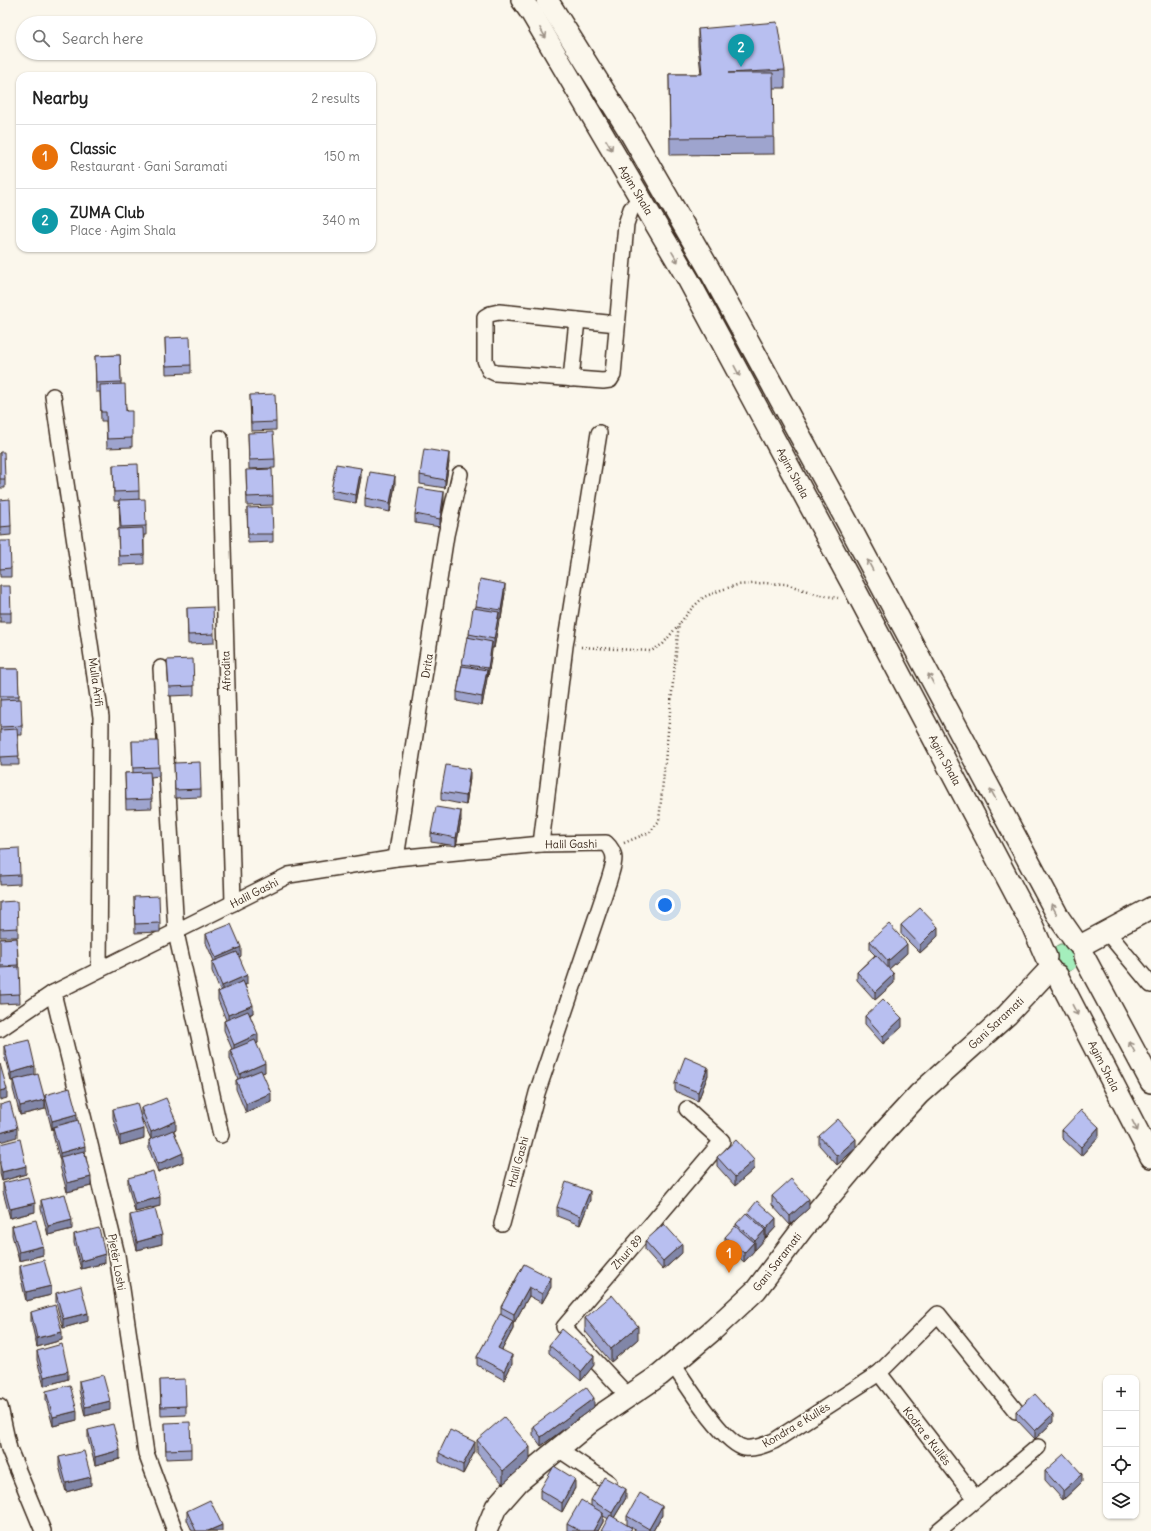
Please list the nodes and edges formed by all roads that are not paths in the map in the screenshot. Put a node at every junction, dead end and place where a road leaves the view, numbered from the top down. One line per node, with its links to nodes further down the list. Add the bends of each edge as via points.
1 (522, 0): 3 (main road, Agim Shala, one-way to 3)
2 (547, 0): 18 (main road, one-way to 2, via 1059,918 710,269 631,134)
3 (640, 198): 5 (street, via 631,209 626,224); 19 (main road, Agim Shala, one-way to 19, via 688,279 857,593)
4 (577, 320): 5 (street); 6 (street); 6 (street, via 499,312 485,317 485,360 489,370 495,373)
5 (617, 324): 6 (street, via 613,375 610,380)
6 (571, 379)
7 (53, 396): 20 (street, Mulla Arifi, via 101,717)
8 (599, 433): 12 (street, via 565,646)
9 (220, 438): 14 (street, Afrodita)
10 (460, 474): 13 (street, Drita, via 446,535)
11 (161, 668): 17 (street)
12 (541, 844): 13 (street, Halil Gashi); 28 (street, Halil Gashi, via 606,843 612,849 614,857 609,880 537,1093)
13 (396, 858): 14 (street, Halil Gashi, via 289,875)
14 (233, 903): 17 (street, Halil Gashi)
15 (1151, 908): 16 (main road)
16 (1107, 932): 18 (main road); 21 (street)
17 (176, 933): 20 (street, Halil Gashi); 26 (street)
18 (1080, 948): 19 (main road, via 1083,964 1076,973 1070,976); 19 (main road, via 1063,938 1052,943 1048,948); 24 (main road, one-way to 18)
19 (1051, 967): 27 (main road, Agim Shala, one-way to 27); 29 (main road, Gani Saramati, via 1007,1015 919,1094 883,1133 803,1228 756,1290)
20 (99, 969): 22 (street, Halil Gashi)
21 (1151, 985)
22 (54, 993): 23 (street, Halil Gashi); 39 (street, Pjetër Loshi, via 117,1255 146,1453)
23 (0, 1029)
24 (1151, 1082)
25 (687, 1109): 31 (street, Zhuri 89, via 722,1141 564,1326)
26 (221, 1136)
27 (1151, 1157)
28 (502, 1224)
29 (673, 1364): 30 (street, Kondra e Kullës, via 725,1436 743,1448 759,1448 774,1441); 31 (main road, Gani Saramati)
30 (878, 1373): 33 (street, Kondra e Kullës, via 938,1314); 37 (street, Kodra e Kullës)
31 (628, 1396): 35 (main road, Gani Saramati)
32 (0, 1407): 38 (street, via 9,1449)
33 (1016, 1411)
34 (1038, 1447): 37 (street)
35 (557, 1448): 36 (street); 40 (main road, Gani Saramati, via 518,1482 496,1507)
36 (609, 1483)
37 (976, 1499): 41 (street)
38 (43, 1531)
39 (175, 1531)
40 (486, 1531)
41 (938, 1531)

